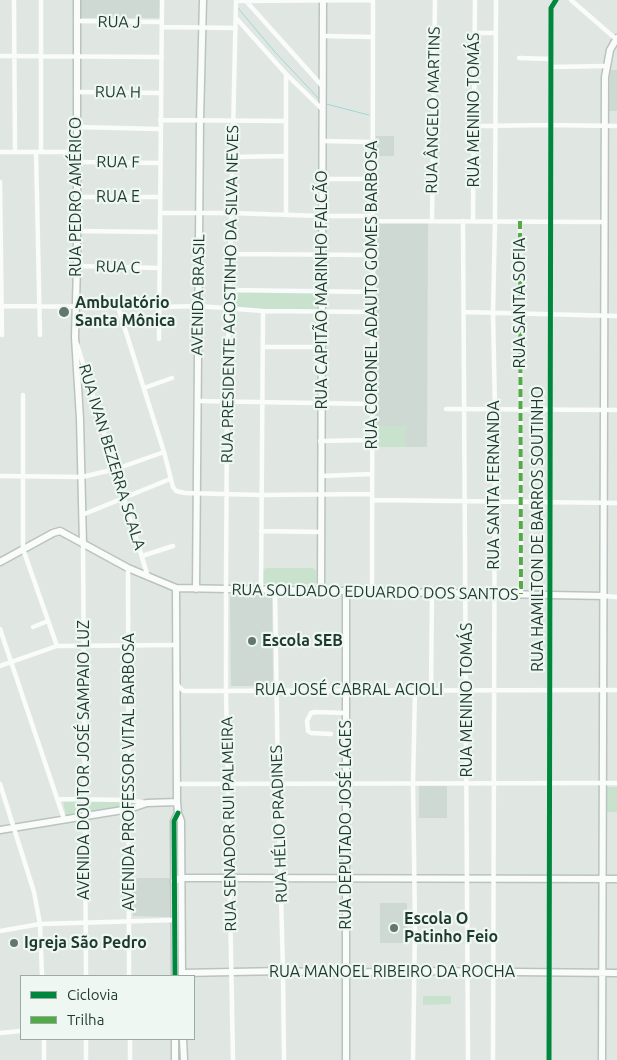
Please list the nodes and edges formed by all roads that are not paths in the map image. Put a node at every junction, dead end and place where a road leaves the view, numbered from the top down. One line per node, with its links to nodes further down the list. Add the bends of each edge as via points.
1 (14, 0): 26 (street)
2 (41, 0): 27 (street)
3 (76, 0): 16 (street, RUA PEDRO AMÉRICO)
4 (162, 0): 17 (street)
5 (203, 0): 18 (street, AVENIDA BRASIL)
6 (236, 0): 13 (street); 15 (street, RUA PRESIDENTE AGOSTINHO DA SILVA NEVES)
7 (373, 0): 14 (street); 23 (street, RUA CORONEL ADAUTO GOMES BARBOSA)
8 (435, 0): 71 (street, RUA ÂNGELO MARTINS)
9 (475, 0): 20 (street, RUA MENINO TOMÁS)
10 (496, 0): 21 (street, RUA SANTA FERNANDA)
11 (556, 0): 31 (street, RUA HAMILTON DE BARROS SOUTINHO, via 551,8)
12 (571, 0): 24 (street)
13 (246, 1): 14 (street); 35 (street)
14 (323, 1): 22 (street, RUA CAPITÃO MARINHO FALCÃO)
15 (236, 18): 19 (street, RUA PRESIDENTE AGOSTINHO DA SILVA NEVES); 34 (street)
16 (76, 21): 17 (street, RUA J); 28 (street, RUA PEDRO AMÉRICO)
17 (162, 25): 18 (street, RUA J); 29 (street)
18 (202, 26): 19 (street, RUA J); 40 (street, AVENIDA BRASIL)
19 (236, 28): 41 (street, RUA PRESIDENTE AGOSTINHO DA SILVA NEVES)
20 (475, 33): 21 (street); 45 (street, RUA MENINO TOMÁS)
21 (495, 33): 43 (street, RUA SANTA FERNANDA)
22 (323, 36): 23 (street); 35 (street, RUA CAPITÃO MARINHO FALCÃO)
23 (373, 37): 51 (street, RUA CORONEL ADAUTO GOMES BARBOSA)
24 (617, 38): 32 (street)
25 (0, 56): 26 (street)
26 (15, 56): 27 (street); 52 (street)
27 (41, 56): 28 (street); 54 (street)
28 (76, 57): 29 (street); 36 (street, RUA PEDRO AMÉRICO)
29 (162, 57): 37 (street)
30 (519, 58): 31 (street)
31 (551, 58): 33 (street, RUA HAMILTON DE BARROS SOUTINHO)
32 (606, 66): 33 (street); 46 (street)
33 (551, 67): 44 (street, RUA HAMILTON DE BARROS SOUTINHO)
34 (286, 74): 38 (street); 42 (street)
35 (323, 87): 38 (street, RUA CAPITÃO MARINHO FALCÃO)
36 (76, 92): 37 (street, RUA H); 48 (street, RUA PEDRO AMÉRICO)
37 (161, 93): 39 (street)
38 (323, 110): 50 (street, RUA CAPITÃO MARINHO FALCÃO)
39 (160, 120): 40 (street); 49 (street)
40 (200, 121): 41 (street); 67 (street, AVENIDA BRASIL)
41 (233, 121): 42 (street); 57 (street, RUA PRESIDENTE AGOSTINHO DA SILVA NEVES)
42 (285, 121): 56 (street)
43 (496, 125): 44 (street); 45 (street); 74 (street, RUA SANTA FERNANDA)
44 (551, 125): 46 (street); 76 (street, RUA HAMILTON DE BARROS SOUTINHO)
45 (474, 126): 73 (street, RUA MENINO TOMÁS)
46 (605, 126): 47 (street); 77 (street)
47 (617, 126)
48 (76, 127): 49 (street); 55 (street, RUA PEDRO AMÉRICO)
49 (160, 129): 59 (street)
50 (322, 141): 51 (street); 60 (street, RUA CAPITÃO MARINHO FALCÃO)
51 (372, 142): 61 (street, RUA CORONEL ADAUTO GOMES BARBOSA)
52 (15, 151): 53 (street); 54 (street)
53 (0, 152)
54 (38, 152): 55 (street); 89 (street)
55 (76, 152): 58 (street, RUA PEDRO AMÉRICO)
56 (286, 156): 57 (street); 68 (street)
57 (232, 157): 65 (street, RUA PRESIDENTE AGOSTINHO DA SILVA NEVES)
58 (77, 162): 59 (street, RUA F); 63 (street, RUA PEDRO AMÉRICO)
59 (160, 163): 64 (street)
60 (322, 179): 61 (street); 69 (street, RUA CAPITÃO MARINHO FALCÃO)
61 (372, 179): 70 (street, RUA CORONEL ADAUTO GOMES BARBOSA)
62 (0, 182): 88 (street)
63 (76, 197): 64 (street, RUA E); 78 (street, RUA PEDRO AMÉRICO)
64 (160, 197): 66 (street)
65 (230, 212): 67 (street); 68 (street); 80 (street, RUA PRESIDENTE AGOSTINHO DA SILVA NEVES)
66 (160, 213): 67 (street); 79 (street)
67 (200, 213): 91 (street, AVENIDA BRASIL)
68 (286, 215): 69 (street)
69 (322, 216): 70 (street); 81 (street, RUA CAPITÃO MARINHO FALCÃO)
70 (372, 218): 71 (street); 82 (street, RUA CORONEL ADAUTO GOMES BARBOSA)
71 (432, 220): 72 (street)
72 (463, 221): 73 (street); 98 (street, RUA MENINO TOMÁS)
73 (474, 221): 74 (street)
74 (495, 221): 75 (street); 99 (street, RUA SANTA FERNANDA)
75 (520, 221): 76 (street); 100 (street, RUA SANTA SOFIA)
76 (551, 221): 77 (street); 101 (street, RUA HAMILTON DE BARROS SOUTINHO)
77 (606, 222): 102 (street)
78 (77, 231): 79 (street); 83 (street, RUA PEDRO AMÉRICO)
79 (160, 232): 84 (street)
80 (231, 254): 81 (street); 85 (street, RUA PRESIDENTE AGOSTINHO DA SILVA NEVES)
81 (321, 255): 82 (street); 86 (street, RUA CAPITÃO MARINHO FALCÃO)
82 (372, 255): 87 (street, RUA CORONEL ADAUTO GOMES BARBOSA)
83 (77, 266): 84 (street, RUA C); 90 (street, RUA PEDRO AMÉRICO)
84 (159, 268): 93 (street)
85 (229, 290): 86 (street); 94 (street, RUA PRESIDENTE AGOSTINHO DA SILVA NEVES)
86 (322, 290): 87 (street); 96 (street, RUA CAPITÃO MARINHO FALCÃO)
87 (372, 292): 97 (street, RUA CORONEL ADAUTO GOMES BARBOSA)
88 (1, 306): 89 (street); 104 (street)
89 (39, 306): 90 (street); 105 (street)
90 (75, 306): 92 (street); 106 (street, RUA PEDRO AMÉRICO)
91 (198, 306): 93 (street); 94 (street); 113 (street, AVENIDA BRASIL)
92 (118, 307): 93 (street); 111 (street)
93 (159, 307): 107 (street)
94 (228, 308): 95 (street); 114 (street, RUA PRESIDENTE AGOSTINHO DA SILVA NEVES)
95 (263, 310): 96 (street); 108 (street)
96 (322, 311): 97 (street); 109 (street, RUA CAPITÃO MARINHO FALCÃO)
97 (372, 312): 117 (street, RUA CORONEL ADAUTO GOMES BARBOSA)
98 (464, 312): 99 (street); 119 (street, RUA MENINO TOMÁS)
99 (493, 313): 100 (street); 120 (street, RUA SANTA FERNANDA)
100 (519, 314): 101 (street); 121 (street, RUA SANTA SOFIA)
101 (551, 315): 102 (street); 122 (street, RUA HAMILTON DE BARROS SOUTINHO)
102 (605, 316): 103 (street); 123 (street)
103 (617, 316)
104 (2, 335)
105 (40, 335)
106 (75, 337): 128 (street, RUA IVAN BEZERRA SCALA); 133 (street, RUA PEDRO AMÉRICO)
107 (159, 338)
108 (263, 347): 109 (street); 115 (street)
109 (321, 347): 116 (street, RUA CAPITÃO MARINHO FALCÃO)
110 (172, 378): 111 (street)
111 (144, 388): 127 (street)
112 (23, 395): 131 (street)
113 (197, 400): 114 (street); 135 (street, AVENIDA BRASIL)
114 (226, 401): 115 (street); 136 (street, RUA PRESIDENTE AGOSTINHO DA SILVA NEVES)
115 (262, 402): 116 (street); 139 (street)
116 (321, 403): 117 (street); 126 (street, RUA CAPITÃO MARINHO FALCÃO)
117 (372, 404): 125 (street, RUA CORONEL ADAUTO GOMES BARBOSA)
118 (446, 409): 119 (street)
119 (464, 409): 120 (street); 142 (street, RUA MENINO TOMÁS)
120 (495, 409): 121 (street); 143 (street, RUA SANTA FERNANDA)
121 (520, 409): 122 (street); 144 (street, RUA SANTA SOFIA)
122 (550, 409): 123 (street); 145 (street, RUA HAMILTON DE BARROS SOUTINHO)
123 (604, 410): 124 (street); 146 (street)
124 (617, 410)
125 (372, 440): 126 (street); 129 (street, RUA CORONEL ADAUTO GOMES BARBOSA)
126 (320, 441): 132 (street, RUA CAPITÃO MARINHO FALCÃO)
127 (164, 452): 128 (street); 134 (street)
128 (116, 469): 133 (street); 140 (street, RUA IVAN BEZERRA SCALA)
129 (372, 474): 132 (street); 138 (street, RUA CORONEL ADAUTO GOMES BARBOSA)
130 (0, 476): 131 (street)
131 (23, 476): 133 (street); 153 (street)
132 (321, 476): 137 (street, RUA CAPITÃO MARINHO FALCÃO)
133 (82, 477): 148 (street, RUA PEDRO AMÉRICO)
134 (170, 479): 135 (street, via 176,491); 140 (street)
135 (197, 493): 136 (street); 161 (street, AVENIDA BRASIL)
136 (226, 493): 139 (street); 160 (street, RUA PRESIDENTE AGOSTINHO DA SILVA NEVES)
137 (322, 494): 138 (street); 139 (street); 150 (street, RUA CAPITÃO MARINHO FALCÃO)
138 (372, 494): 141 (street, RUA CORONEL ADAUTO GOMES BARBOSA)
139 (261, 495): 149 (street)
140 (124, 499): 148 (street); 154 (street, RUA IVAN BEZERRA SCALA)
141 (372, 500): 142 (street); 167 (street, RUA CORONEL ADAUTO GOMES BARBOSA)
142 (465, 501): 143 (street); 169 (street, RUA MENINO TOMÁS)
143 (494, 502): 144 (street); 170 (street, RUA SANTA FERNANDA)
144 (521, 502): 145 (street); 171 (street, RUA SANTA SOFIA)
145 (550, 502): 146 (street); 172 (street, RUA HAMILTON DE BARROS SOUTINHO)
146 (604, 503): 147 (street); 173 (street)
147 (617, 503)
148 (82, 515): 151 (street, RUA PEDRO AMÉRICO)
149 (261, 531): 150 (street); 162 (street)
150 (321, 532): 158 (street, RUA CAPITÃO MARINHO FALCÃO)
151 (83, 544): 153 (street, RUA SOLDADO EDUARDO DOS SANTOS, via 60,531); 156 (street, RUA SOLDADO EDUARDO DOS SANTOS); 179 (street, AVENIDA DOUTOR JOSÉ SAMPAIO LUZ)
152 (173, 546): 154 (street)
153 (23, 549): 155 (street); 176 (street)
154 (142, 556): 157 (street, RUA IVAN BEZERRA SCALA)
155 (0, 562)
156 (128, 568): 157 (street, RUA SOLDADO EDUARDO DOS SANTOS); 181 (street, AVENIDA PROFESSOR VITAL BARBOSA)
157 (148, 577): 159 (street, RUA SOLDADO EDUARDO DOS SANTOS)
158 (321, 580): 164 (street, RUA CAPITÃO MARINHO FALCÃO); 165 (street)
159 (176, 588): 161 (street, RUA SOLDADO EDUARDO DOS SANTOS); 182 (street)
160 (226, 588): 161 (street, RUA SOLDADO EDUARDO DOS SANTOS); 162 (street, RUA SOLDADO EDUARDO DOS SANTOS); 195 (street, RUA SENADOR RUI PALMEIRA)
161 (196, 589)
162 (261, 589): 163 (street, RUA SOLDADO EDUARDO DOS SANTOS)
163 (275, 589): 164 (street, RUA SOLDADO EDUARDO DOS SANTOS); 196 (street, RUA HÉLIO PRADINES)
164 (321, 590): 165 (street, RUA SOLDADO EDUARDO DOS SANTOS); 175 (street, via 340,592)
165 (329, 590): 166 (street, RUA SOLDADO EDUARDO DOS SANTOS)
166 (346, 590): 167 (street, RUA SOLDADO EDUARDO DOS SANTOS); 175 (street, RUA DEPUTADO JOSÉ LAGES)
167 (372, 591): 168 (street, RUA SOLDADO EDUARDO DOS SANTOS)
168 (432, 592): 169 (street, RUA SOLDADO EDUARDO DOS SANTOS); 189 (street)
169 (466, 594): 170 (street, RUA SOLDADO EDUARDO DOS SANTOS); 190 (street, RUA MENINO TOMÁS)
170 (493, 594): 171 (street, RUA SOLDADO EDUARDO DOS SANTOS); 191 (street, RUA SANTA FERNANDA)
171 (521, 594): 172 (street, RUA SOLDADO EDUARDO DOS SANTOS)
172 (550, 595): 173 (street, RUA SOLDADO EDUARDO DOS SANTOS); 192 (street, RUA HAMILTON DE BARROS SOUTINHO)
173 (604, 596): 174 (street); 193 (street)
174 (617, 597)
175 (346, 600): 187 (street, RUA DEPUTADO JOSÉ LAGES)
176 (48, 621): 177 (street); 180 (street)
177 (33, 627)
178 (0, 628): 183 (street)
179 (84, 645): 180 (street); 181 (street); 212 (street, AVENIDA DOUTOR JOSÉ SAMPAIO LUZ)
180 (57, 646): 183 (street)
181 (129, 646): 182 (street); 213 (street, AVENIDA PROFESSOR VITAL BARBOSA)
182 (176, 646): 185 (street)
183 (11, 662): 184 (street); 211 (street)
184 (0, 666)
185 (177, 684): 186 (street); 197 (street)
186 (184, 690): 195 (street, RUA JOSÉ CABRAL ACIOLI); 197 (street)
187 (345, 690): 188 (street, RUA JOSÉ CABRAL ACIOLI); 196 (street, RUA JOSÉ CABRAL ACIOLI); 198 (street, RUA DEPUTADO JOSÉ LAGES)
188 (415, 690): 189 (street, RUA JOSÉ CABRAL ACIOLI); 208 (street)
189 (431, 690): 190 (street, RUA JOSÉ CABRAL ACIOLI)
190 (467, 690): 191 (street, RUA JOSÉ CABRAL ACIOLI); 209 (street, RUA MENINO TOMÁS)
191 (493, 690): 192 (street, RUA JOSÉ CABRAL ACIOLI); 210 (street, RUA SANTA FERNANDA)
192 (550, 690): 193 (street, RUA JOSÉ CABRAL ACIOLI); 200 (street, RUA HAMILTON DE BARROS SOUTINHO)
193 (604, 690): 194 (street, RUA JOSÉ CABRAL ACIOLI); 201 (street)
194 (617, 690)
195 (226, 691): 196 (street, RUA JOSÉ CABRAL ACIOLI); 205 (street, RUA SENADOR RUI PALMEIRA)
196 (276, 691): 206 (street, RUA HÉLIO PRADINES)
197 (177, 699): 204 (street)
198 (346, 713): 199 (street, via 311,713 307,720 308,731); 207 (street, RUA DEPUTADO JOSÉ LAGES)
199 (331, 734)
200 (550, 783): 201 (street); 210 (street); 227 (street, RUA HAMILTON DE BARROS SOUTINHO)
201 (603, 783): 202 (street); 228 (street)
202 (617, 783)
203 (0, 784): 219 (street)
204 (177, 784): 205 (street); 214 (street)
205 (228, 784): 206 (street); 222 (street, RUA SENADOR RUI PALMEIRA)
206 (278, 784): 207 (street); 223 (street, RUA HÉLIO PRADINES)
207 (346, 784): 208 (street); 224 (street, RUA DEPUTADO JOSÉ LAGES)
208 (413, 784): 209 (street); 221 (street)
209 (467, 784): 210 (street); 225 (street, RUA MENINO TOMÁS)
210 (492, 784): 226 (street, RUA SANTA FERNANDA)
211 (58, 799): 212 (street); 218 (street)
212 (85, 799): 213 (street); 217 (street, AVENIDA DOUTOR JOSÉ SAMPAIO LUZ)
213 (129, 800): 215 (street); 216 (street, AVENIDA PROFESSOR VITAL BARBOSA)
214 (177, 802): 215 (street); 230 (street, via 178,813 174,821)
215 (147, 803): 216 (street)
216 (129, 809): 217 (street); 232 (street, AVENIDA PROFESSOR VITAL BARBOSA)
217 (85, 816): 218 (street); 233 (street, AVENIDA DOUTOR JOSÉ SAMPAIO LUZ)
218 (64, 819): 219 (street)
219 (14, 827): 220 (street); 234 (street)
220 (0, 830)
221 (415, 877): 224 (street); 225 (street); 237 (street)
222 (230, 878): 223 (street); 230 (street); 238 (street, RUA SENADOR RUI PALMEIRA)
223 (280, 878): 224 (street); 236 (street, RUA HÉLIO PRADINES)
224 (347, 878): 240 (street, RUA DEPUTADO JOSÉ LAGES)
225 (468, 878): 226 (street); 239 (street, RUA MENINO TOMÁS)
226 (493, 878): 227 (street); 241 (street, RUA SANTA FERNANDA)
227 (550, 878): 228 (street); 245 (street, RUA HAMILTON DE BARROS SOUTINHO)
228 (603, 878): 229 (street); 242 (street)
229 (617, 879)
230 (178, 880): 231 (street); 244 (street)
231 (175, 920): 232 (street); 249 (street)
232 (129, 922): 233 (street); 248 (street, AVENIDA PROFESSOR VITAL BARBOSA)
233 (85, 923): 234 (street); 247 (street, AVENIDA DOUTOR JOSÉ SAMPAIO LUZ)
234 (40, 924): 235 (street); 246 (street)
235 (0, 931)
236 (284, 971): 238 (street, RUA MANOEL RIBEIRO DA ROCHA); 240 (street, RUA MANOEL RIBEIRO DA ROCHA); 263 (street, RUA HÉLIO PRADINES)
237 (415, 971): 239 (street, RUA MANOEL RIBEIRO DA ROCHA); 240 (street, RUA MANOEL RIBEIRO DA ROCHA); 265 (street)
238 (232, 972): 244 (street, RUA MANOEL RIBEIRO DA ROCHA); 262 (street, RUA SENADOR RUI PALMEIRA)
239 (468, 972): 241 (street, RUA MANOEL RIBEIRO DA ROCHA); 266 (street, RUA MENINO TOMÁS)
240 (345, 973): 264 (street, RUA DEPUTADO JOSÉ LAGES)
241 (494, 973): 245 (street, RUA MANOEL RIBEIRO DA ROCHA); 267 (street, RUA SANTA FERNANDA)
242 (602, 973): 243 (street, RUA MANOEL RIBEIRO DA ROCHA); 245 (street, RUA MANOEL RIBEIRO DA ROCHA); 269 (street)
243 (617, 973)
244 (182, 974)
245 (550, 974): 268 (street, RUA HAMILTON DE BARROS SOUTINHO)
246 (42, 975)
247 (86, 975)
248 (129, 975)
249 (175, 975)
250 (20, 1031): 251 (street)
251 (0, 1033)
252 (44, 1040): 257 (street)
253 (86, 1040): 258 (street)
254 (130, 1040): 259 (street)
255 (175, 1040): 260 (street)
256 (183, 1040): 261 (street)
257 (44, 1060)
258 (86, 1060)
259 (130, 1060)
260 (175, 1060)
261 (184, 1060)
262 (234, 1060)
263 (284, 1060)
264 (346, 1060)
265 (413, 1060)
266 (468, 1060)
267 (493, 1060)
268 (550, 1060)
269 (602, 1060)

